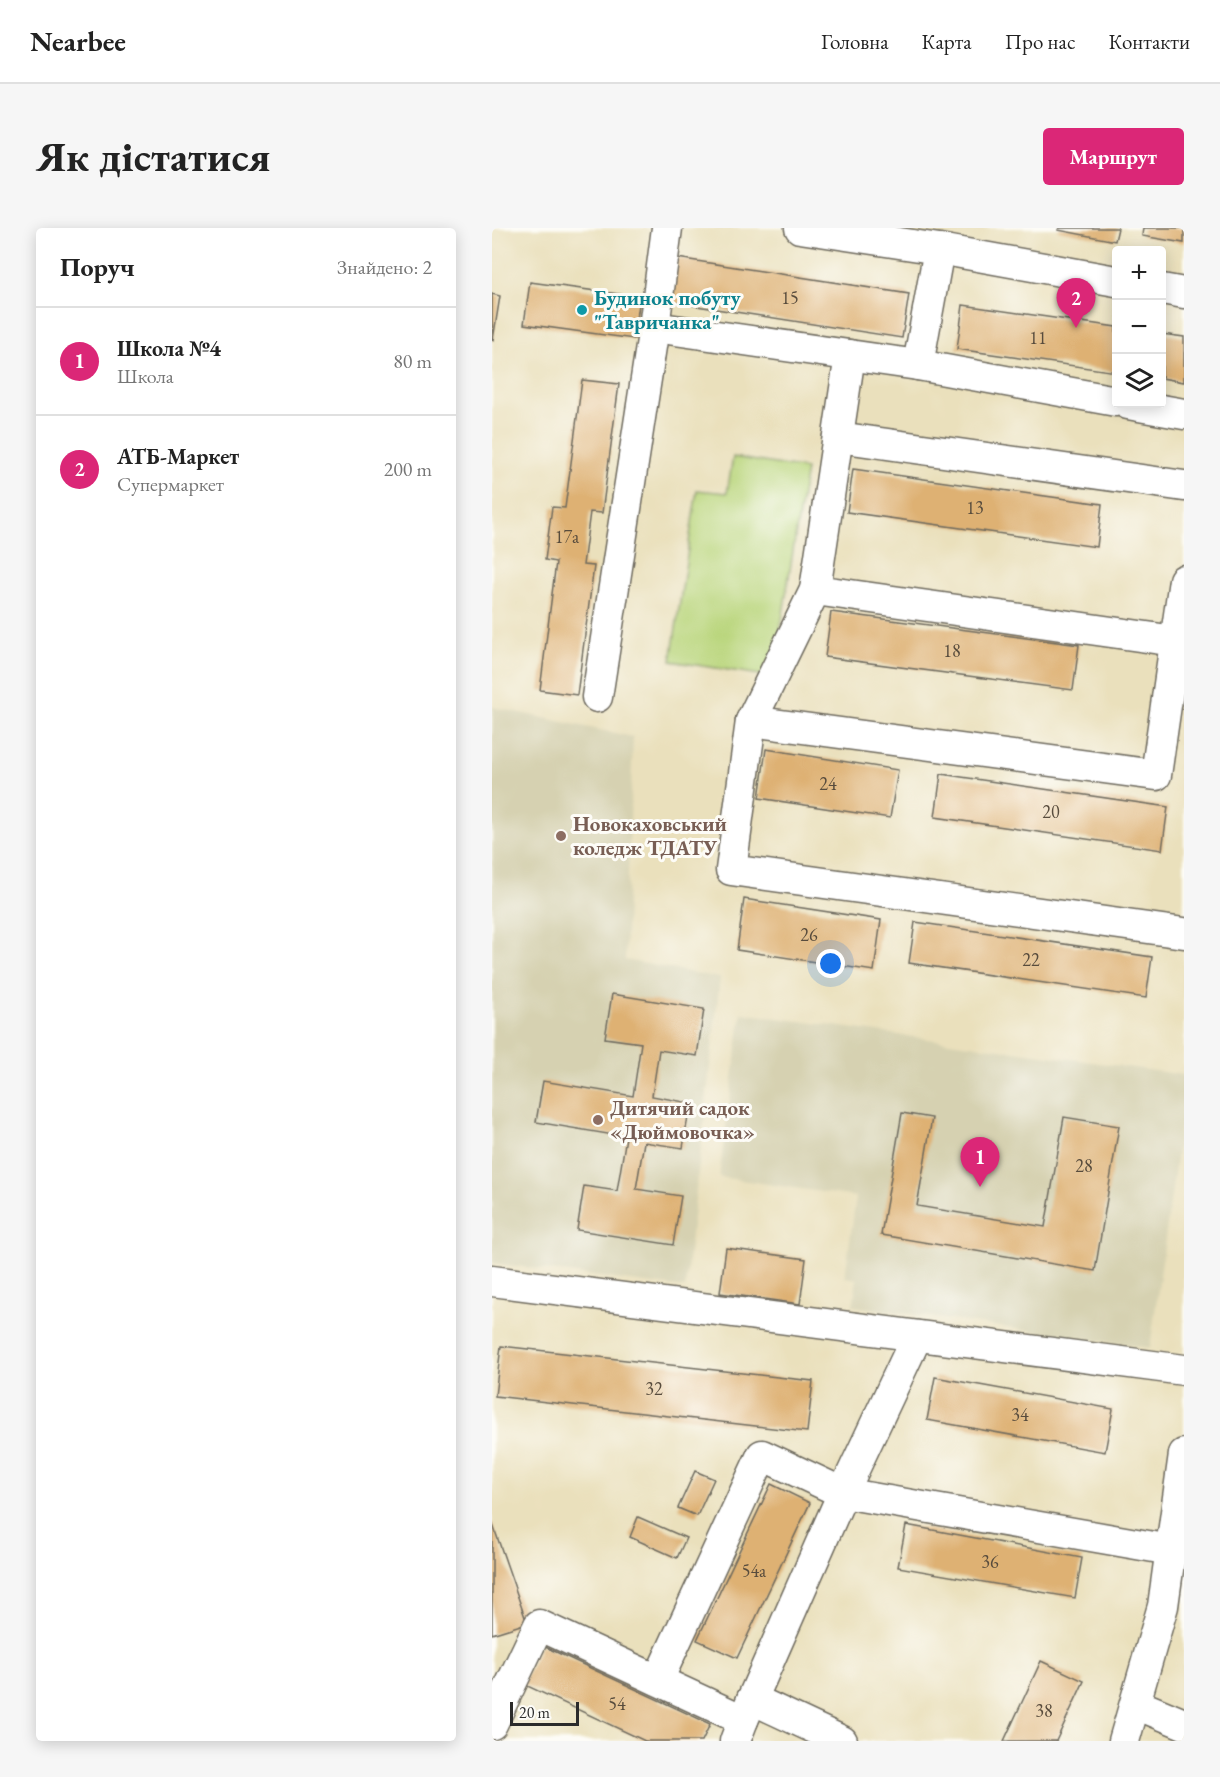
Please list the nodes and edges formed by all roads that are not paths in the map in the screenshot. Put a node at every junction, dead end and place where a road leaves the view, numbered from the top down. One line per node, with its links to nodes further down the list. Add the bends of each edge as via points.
1 (668, 228): 7 (street)
2 (800, 228): 3 (street)
3 (939, 249): 4 (street); 9 (street)
4 (1112, 280)
5 (1166, 290): 6 (street)
6 (1184, 293)
7 (654, 327): 8 (street); 18 (street)
8 (850, 355): 9 (street); 13 (street)
9 (918, 364): 10 (street)
10 (1112, 400)
11 (1150, 408): 12 (street)
12 (1184, 414)
13 (838, 436): 14 (street); 16 (street)
14 (1184, 486)
15 (1184, 580): 17 (street)
16 (815, 590): 17 (street); 19 (street)
17 (1175, 641): 19 (street, via 1156,775)
18 (597, 697)
19 (751, 721): 20 (street, via 731,870)
20 (1184, 933)
21 (492, 1281): 22 (street)
22 (916, 1335): 23 (street); 25 (street)
23 (1184, 1370)
24 (1184, 1454): 26 (street)
25 (843, 1493): 27 (street); 28 (street, via 762,1455); 30 (street)
26 (1180, 1515): 27 (street)
27 (1174, 1564): 29 (street)
28 (658, 1680): 30 (street); 31 (street, via 539,1625)
29 (1136, 1704): 32 (street); 34 (street)
30 (743, 1720): 33 (street)
31 (492, 1724)
32 (1184, 1724)
33 (842, 1741)
34 (1124, 1741)

